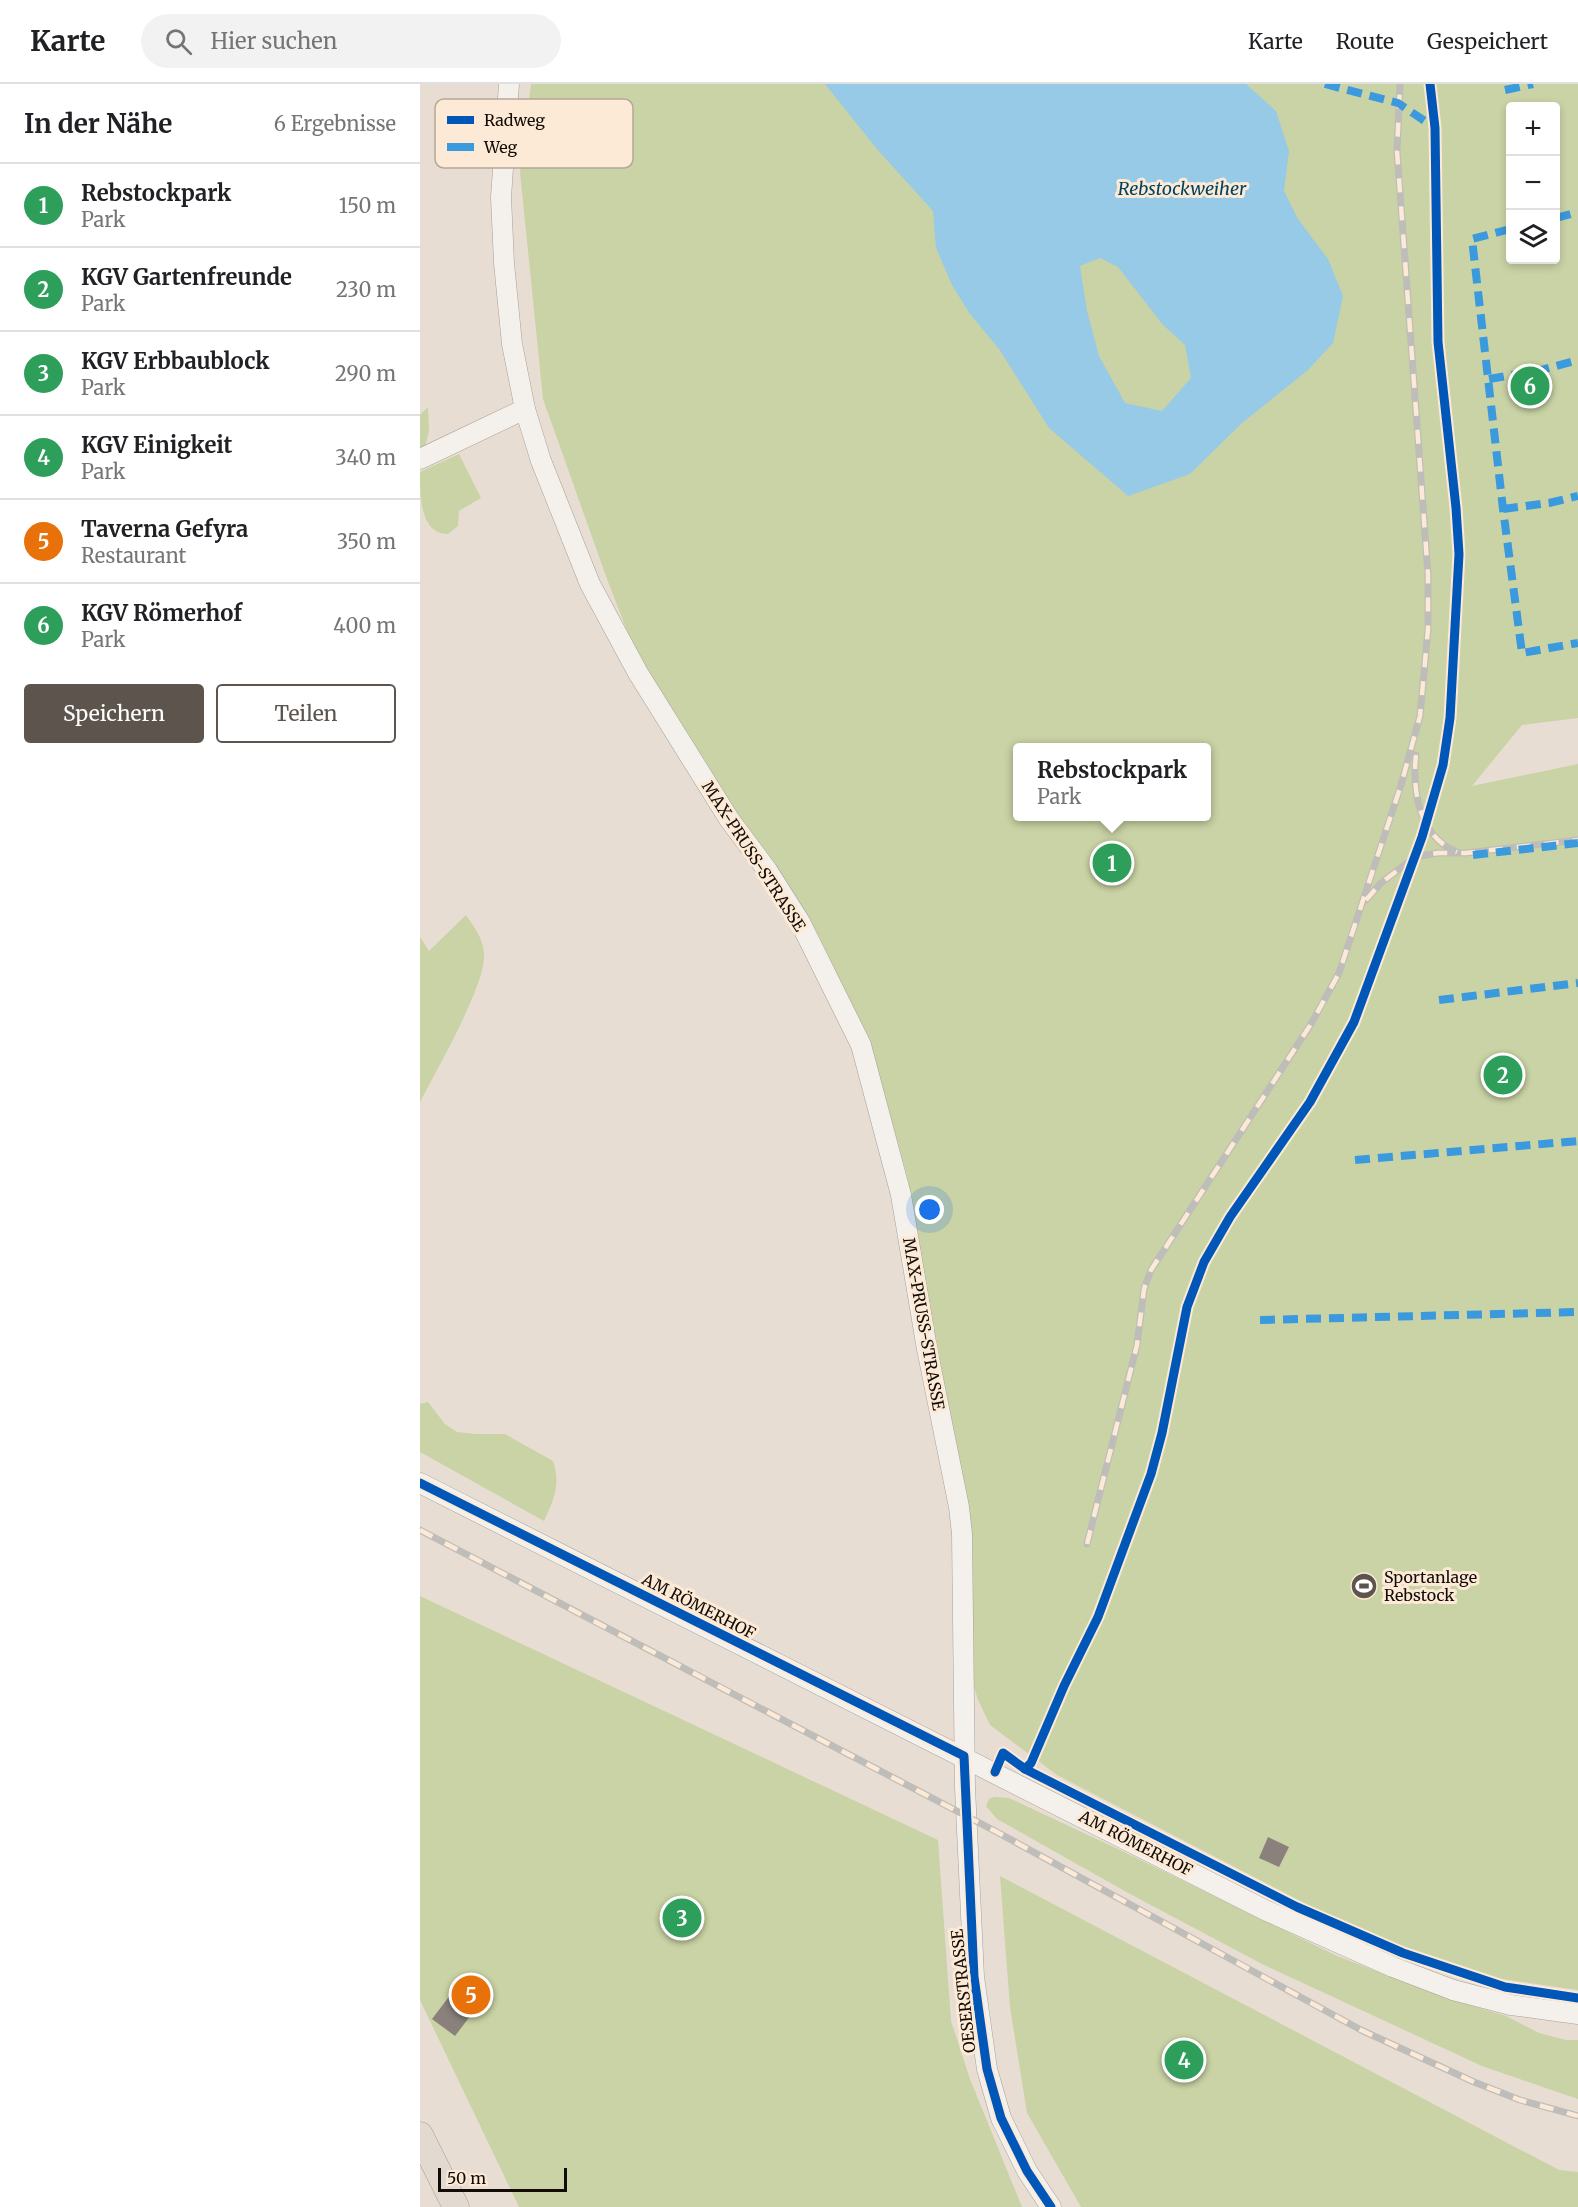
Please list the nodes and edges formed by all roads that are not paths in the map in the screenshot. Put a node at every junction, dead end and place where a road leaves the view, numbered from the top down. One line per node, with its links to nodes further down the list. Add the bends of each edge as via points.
1 (508, 84): 2 (main road, MAX-PRUSS-STRASSE)
2 (507, 99)
3 (503, 168): 4 (main road, MAX-PRUSS-STRASSE, via 504,263 512,344)
4 (525, 409): 5 (main road); 7 (main road, MAX-PRUSS-STRASSE, via 541,461 590,584 638,673 729,819 800,922 861,1045 901,1195 959,1507)
5 (420, 459)
6 (420, 1483): 7 (main road, AM RÖMERHOF)
7 (964, 1756): 8 (main road, AM RÖMERHOF, via 1265,1910 1393,1967 1454,1990 1511,2005); 11 (main road, OESERSTRASSE, via 974,1977 987,2069 1001,2118 1027,2171)
8 (1578, 2014)
9 (420, 2134): 10 (highway)
10 (456, 2207)
11 (1051, 2207)

